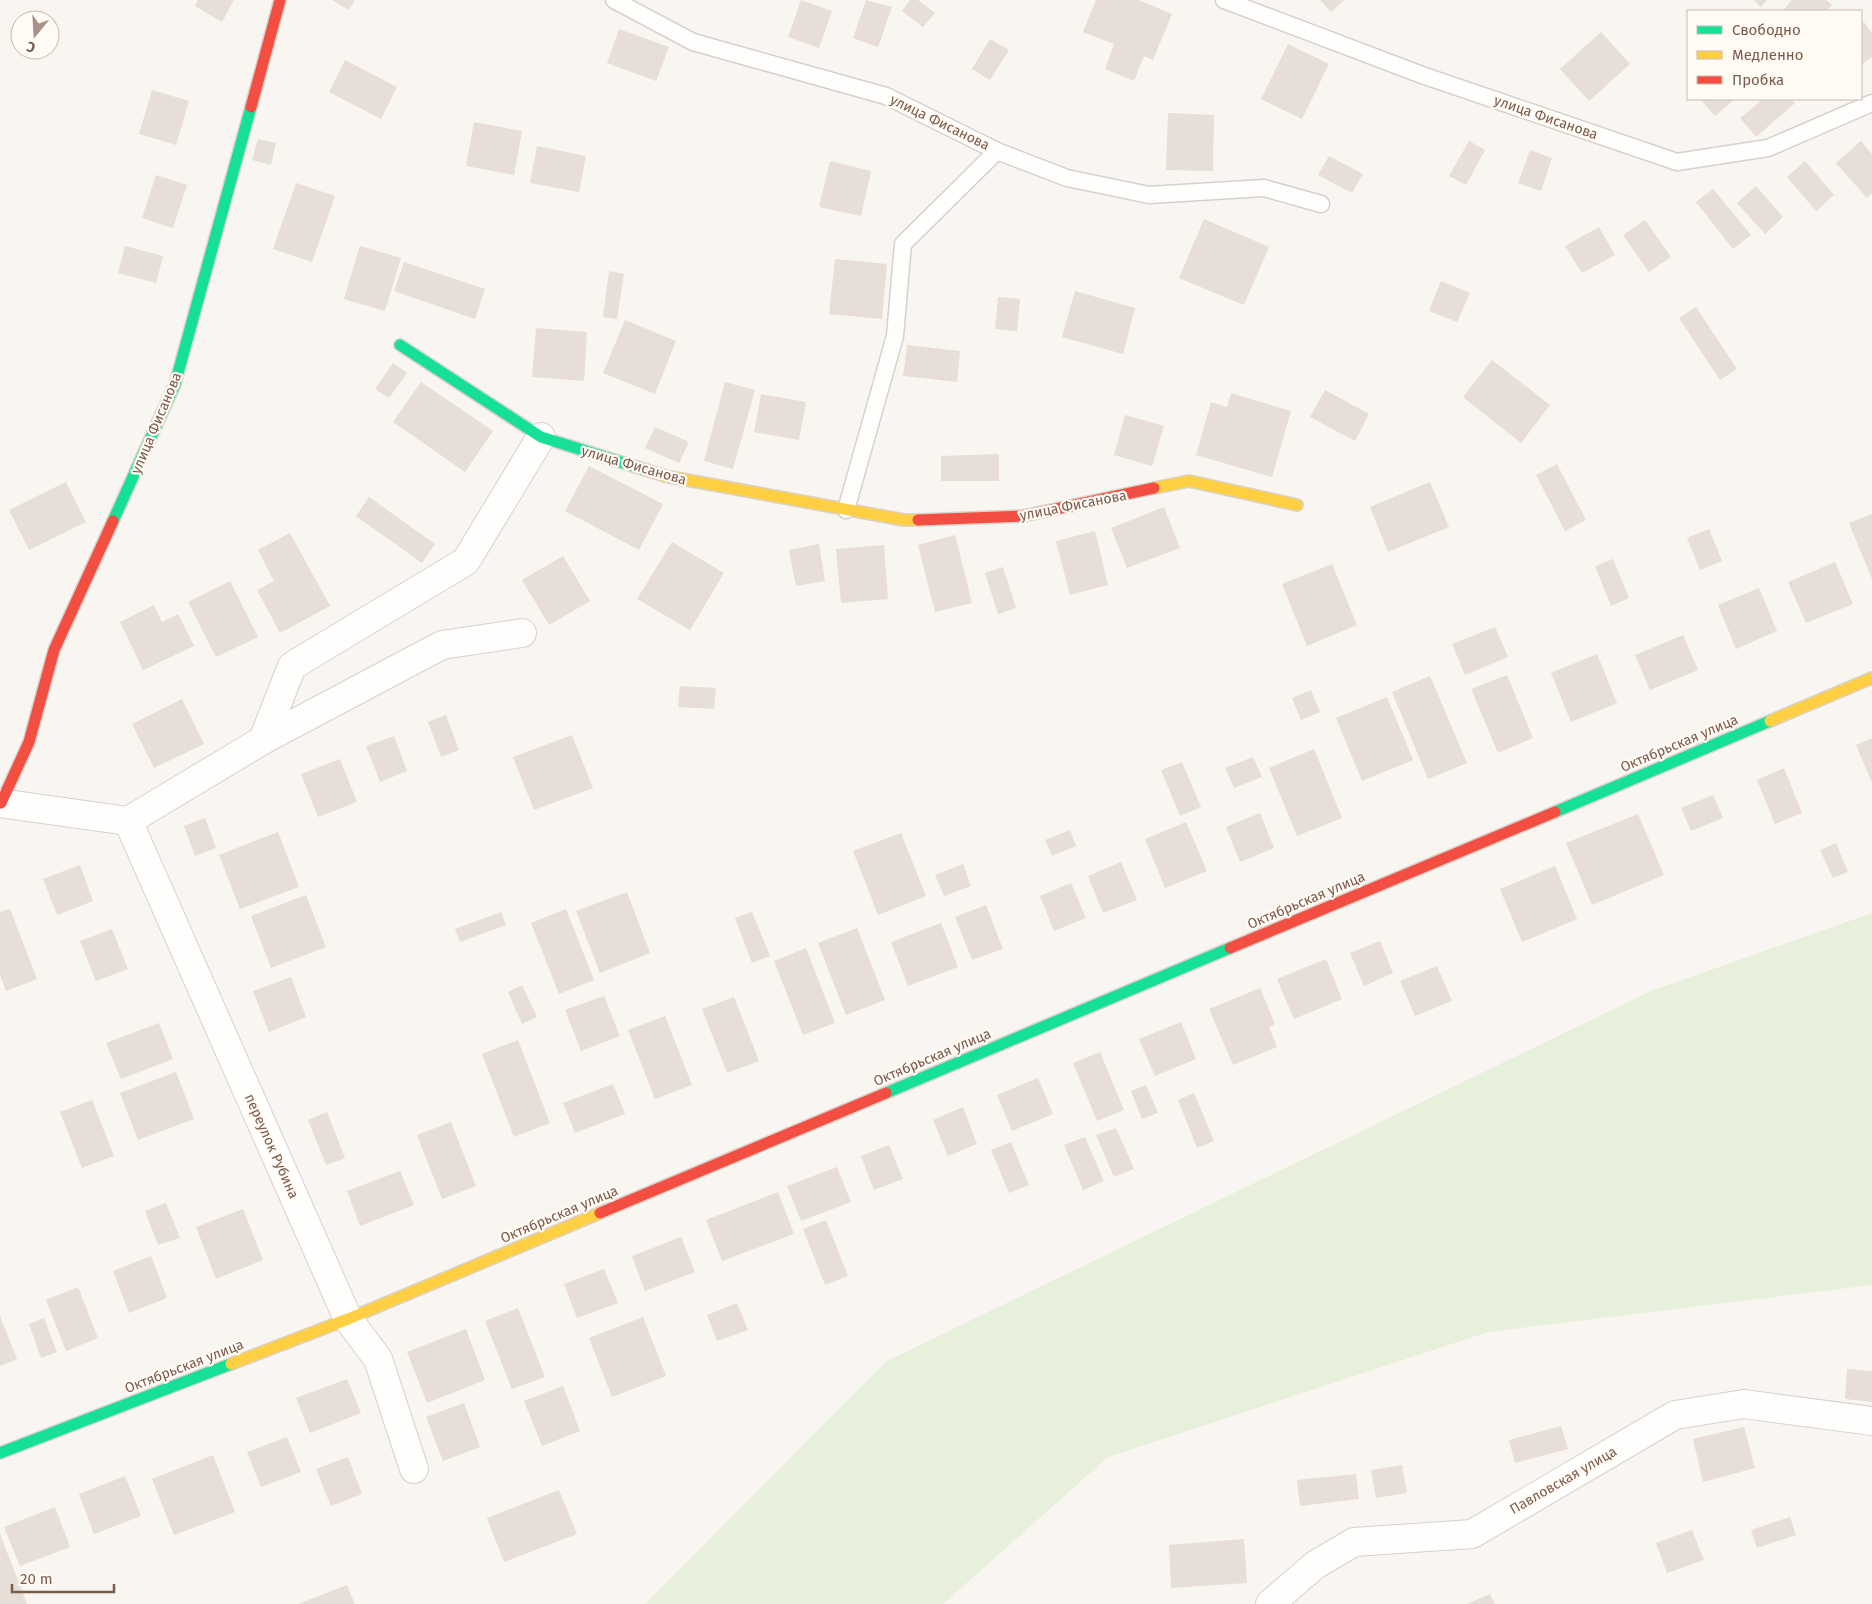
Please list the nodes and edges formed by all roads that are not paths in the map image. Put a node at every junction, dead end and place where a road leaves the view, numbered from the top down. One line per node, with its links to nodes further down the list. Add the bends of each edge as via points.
1 (280, 0): 14 (street, улица Фисанова, via 175,384 54,650 29,742)
2 (614, 0): 5 (lane, улица Фисанова, via 693,42 886,96)
3 (1224, 0): 4 (lane, улица Фисанова, via 1422,75 1677,162 1768,148)
4 (1872, 103)
5 (997, 151): 6 (lane, via 1067,178 1149,195 1264,188); 10 (lane, улица Фисанова, via 903,244 895,336)
6 (1321, 204)
7 (400, 345): 8 (street, улица Фисанова)
8 (541, 437): 10 (street, улица Фисанова, via 665,476); 13 (street, via 466,561 292,666)
9 (1297, 505): 10 (street, улица Фисанова, via 1189,481 1023,516 904,520)
10 (846, 510)
11 (522, 633): 13 (street, via 442,645)
12 (1872, 678): 16 (street, Октябрьская улица)
13 (263, 740): 15 (street)
14 (0, 803): 15 (street, улица Фисанова)
15 (128, 822): 16 (street, переулок Рубина)
16 (348, 1319): 18 (street, Октябрьская улица); 19 (street, переулок Рубина, via 378,1358)
17 (1872, 1421): 20 (street, Павловская улица, via 1744,1404 1675,1414 1472,1534 1354,1542 1315,1565)
18 (0, 1453)
19 (414, 1468)
20 (1270, 1604)

